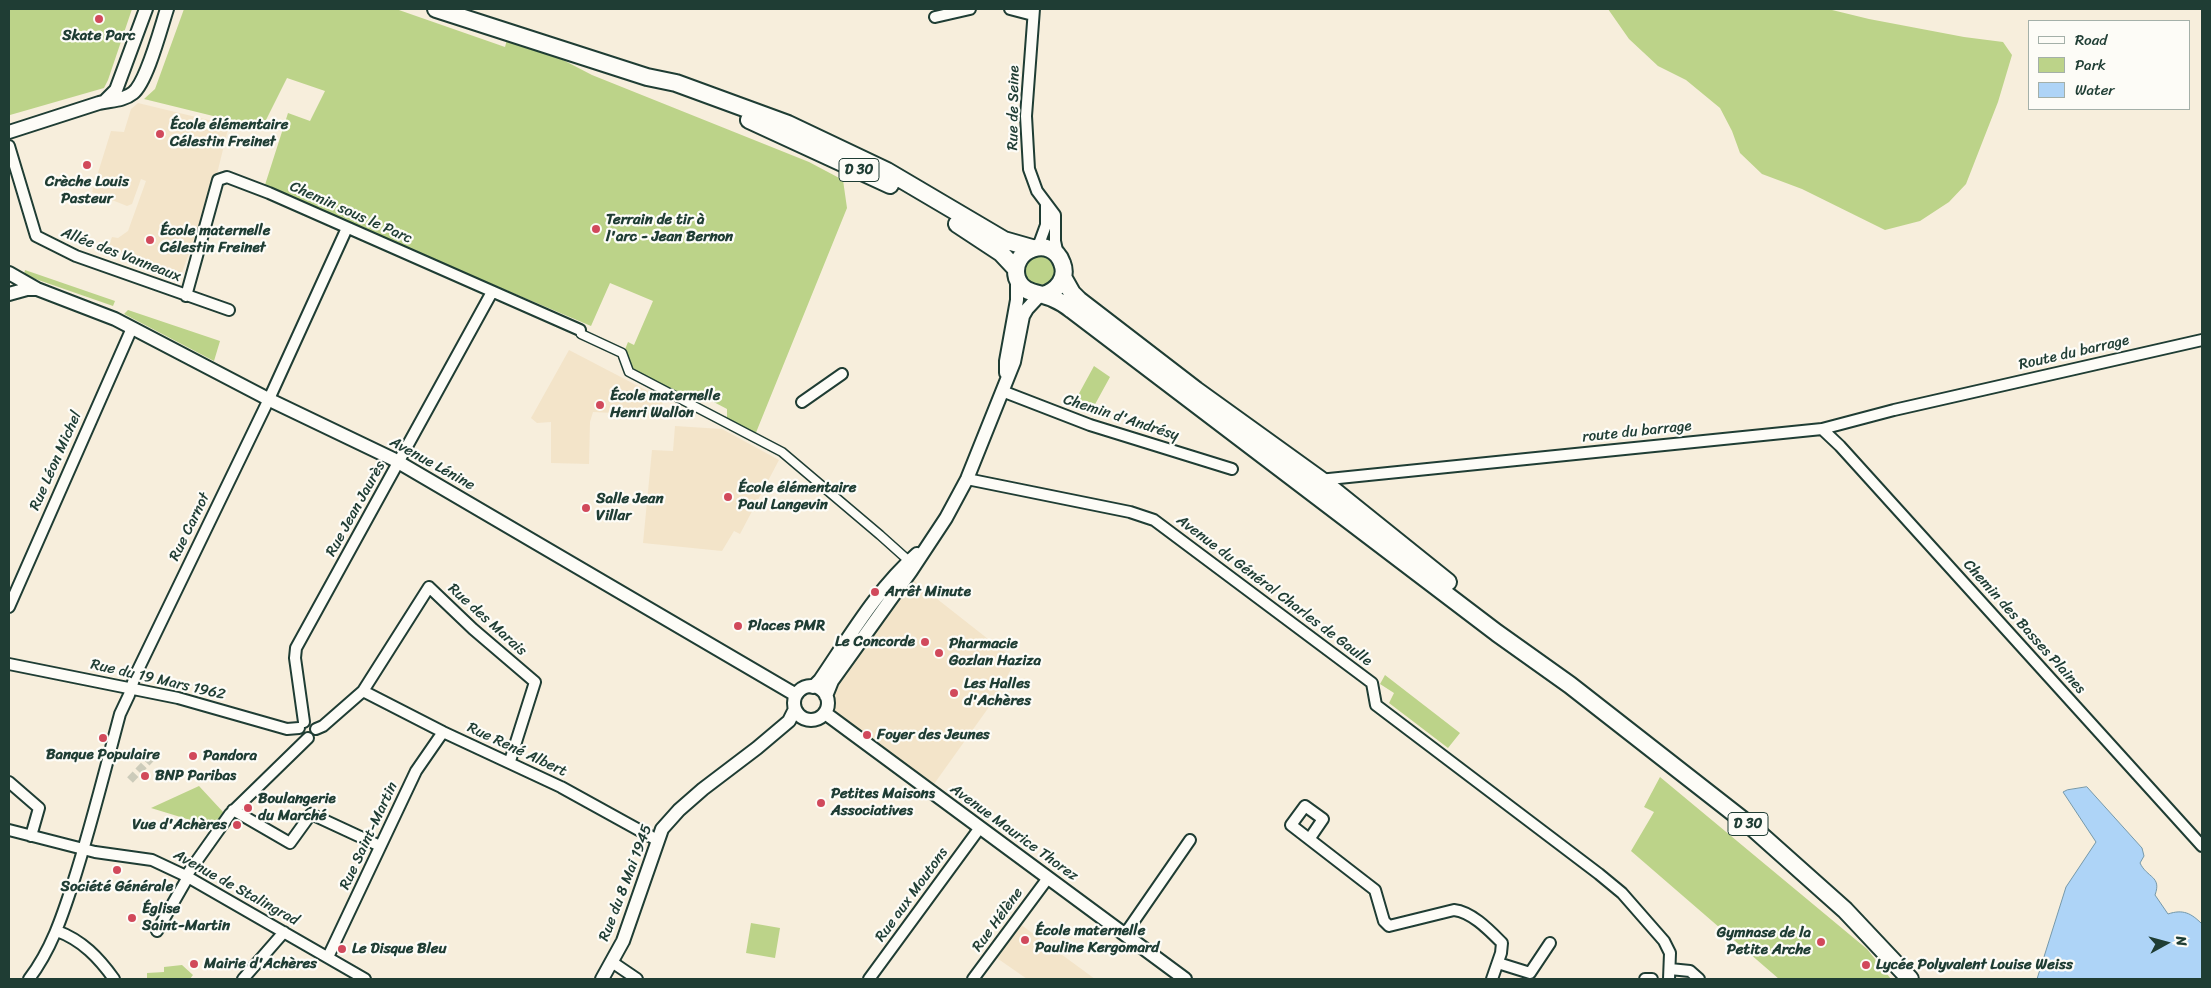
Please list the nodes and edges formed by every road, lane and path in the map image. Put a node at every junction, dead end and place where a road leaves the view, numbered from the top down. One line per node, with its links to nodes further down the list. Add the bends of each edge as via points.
1 (146, 9): 9 (street, via 116,90)
2 (167, 9): 9 (street, via 138,87 125,97)
3 (436, 9): 8 (main road, D 30)
4 (970, 9): 7 (street)
5 (1010, 9): 6 (street)
6 (1034, 12): 12 (street, Rue de Seine, via 1026,116 1029,170)
7 (935, 17)
8 (647, 77): 14 (main road, D 30, via 684,86 788,124 887,171 1004,240); 16 (main road, D 30, via 836,159 901,191 995,248)
9 (104, 102): 10 (street)
10 (9, 132)
11 (9, 146): 25 (street, Allée des Vanneaux, via 36,236 60,249)
12 (1046, 204): 14 (street, via 1046,226); 15 (street, Rue de Seine, via 1055,215 1055,241)
13 (347, 228): 22 (street, Chemin sous le Parc); 25 (street, Chemin sous le Parc, via 260,190 227,178 218,180); 34 (street, Rue Carnot)
14 (1035, 248): 15 (main road, via 1046,248); 16 (main road, via 1021,257)
15 (1059, 256): 18 (main road)
16 (1016, 273): 24 (main road, via 1024,288); 31 (street, via 1017,300 1006,361)
17 (9, 274): 21 (street, Avenue Lénine)
18 (1063, 277): 24 (main road, via 1056,289); 41 (main road, D 30, via 1079,300)
19 (9, 280): 20 (street)
20 (9, 285)
21 (37, 289): 23 (street); 27 (street, Avenue Lénine)
22 (492, 292): 28 (street, Chemin sous le Parc); 37 (street, Rue Jean Jaurès)
23 (9, 294)
24 (1041, 295): 31 (street, via 1023,316 1018,350); 39 (main road, D 30, via 1072,310)
25 (186, 296): 26 (street, Allée des Vanneaux)
26 (229, 310)
27 (132, 328): 34 (street, Avenue Lénine); 44 (street, Rue Léon Michel)
28 (581, 332): 43 (street, via 622,353 629,372 782,452)
29 (2202, 340): 33 (street, Route du barrage)
30 (842, 374): 35 (street)
31 (1007, 377): 32 (street)
32 (1002, 391): 38 (street, Chemin d'Andrésy, via 1090,425); 40 (street)
33 (1952, 397): 36 (street, route du barrage)
34 (268, 399): 37 (street, Avenue Lénine); 48 (street, Rue Carnot)
35 (802, 402)
36 (1822, 429): 41 (street, route du barrage); 70 (street, Chemin des Basses Plaines)
37 (399, 463): 50 (street, Avenue Lénine); 55 (street, Rue Jean Jaurès, via 296,648)
38 (1232, 469)
39 (1293, 478): 41 (street); 46 (main road, D 30)
40 (967, 479): 42 (street); 82 (street, Avenue du Général Charles de Gaulle, via 1130,512 1154,520 1372,683 1376,705 1614,887 1664,941 1670,953)
41 (1321, 480): 46 (main road, D 30, via 1503,627)
42 (926, 546): 43 (street); 51 (street, via 832,681)
43 (908, 561): 47 (street)
44 (9, 606)
45 (9, 664): 48 (street, Rue du 19 Mars 1962)
46 (1570, 686): 97 (main road, D 30, via 1788,858 1845,910)
47 (813, 687): 50 (street, via 801,689); 51 (street, via 822,690)
48 (131, 688): 55 (street, Rue du 19 Mars 1962, via 287,729); 71 (street, Rue Carnot, via 120,714)
49 (363, 691): 56 (street, Rue des Marais); 57 (street, Rue René Albert); 60 (street, Rue des Marais, via 428,587 535,682)
50 (796, 695): 52 (street)
51 (826, 696): 53 (street, via 828,705)
52 (795, 709): 54 (street); 59 (street, Rue du 8 Mai 1945, via 789,721)
53 (825, 713): 54 (street, via 816,719); 63 (street, Avenue Maurice Thorez)
54 (805, 719): 59 (street, Rue du 8 Mai 1945)
55 (302, 725): 56 (street, via 312,723); 58 (street, via 302,736)
56 (316, 729): 58 (street)
57 (443, 732): 60 (street, Rue René Albert); 69 (street, Rue Saint-Martin, via 416,771)
58 (308, 738): 62 (street)
59 (757, 748): 67 (street, Rue du 8 Mai 1945, via 679,810)
60 (510, 761): 67 (street, Rue René Albert)
61 (9, 782): 65 (street, via 39,808)
62 (233, 810): 69 (street, via 290,843 311,814); 72 (street)
63 (979, 829): 73 (street, Avenue Maurice Thorez); 90 (street, Rue aux Moutons)
64 (9, 830): 65 (street, Avenue de Stalingrad)
65 (31, 836): 71 (street, Avenue de Stalingrad)
66 (1310, 838): 81 (street, via 1375,890 1384,921 1390,926 1454,910 1463,911 1502,943)
67 (657, 840): 80 (street, Rue du 8 Mai 1945, via 638,900)
68 (1190, 840): 77 (street)
69 (380, 846): 79 (street, Rue Saint-Martin)
70 (2202, 846)
71 (84, 848): 72 (street, Avenue de Stalingrad, via 152,860); 75 (street, Rue Carnot)
72 (187, 876): 74 (street); 76 (street, Avenue de Stalingrad)
73 (1048, 878): 77 (street, Avenue Maurice Thorez); 91 (street, Rue Hélène)
74 (157, 930)
75 (57, 931): 84 (street, Rue Carnot); 85 (street, via 86,947)
76 (284, 932): 79 (street, Avenue de Stalingrad); 86 (street)
77 (1125, 934): 92 (street, Avenue Maurice Thorez)
78 (1550, 943): 83 (street)
79 (328, 957): 87 (street, Avenue de Stalingrad)
80 (612, 962): 88 (street, Rue du 8 Mai 1945); 89 (street)
81 (1498, 963): 83 (street); 93 (street)
82 (1670, 974): 96 (street, via 1690,970)
83 (1532, 976)
84 (29, 979)
85 (114, 979)
86 (243, 979)
87 (365, 979)
88 (602, 979)
89 (637, 979)
90 (869, 979)
91 (973, 979)
92 (1185, 979)
93 (1492, 979)
94 (1645, 979): 95 (street)
95 (1652, 979)
96 (1699, 979)
97 (1910, 979)

